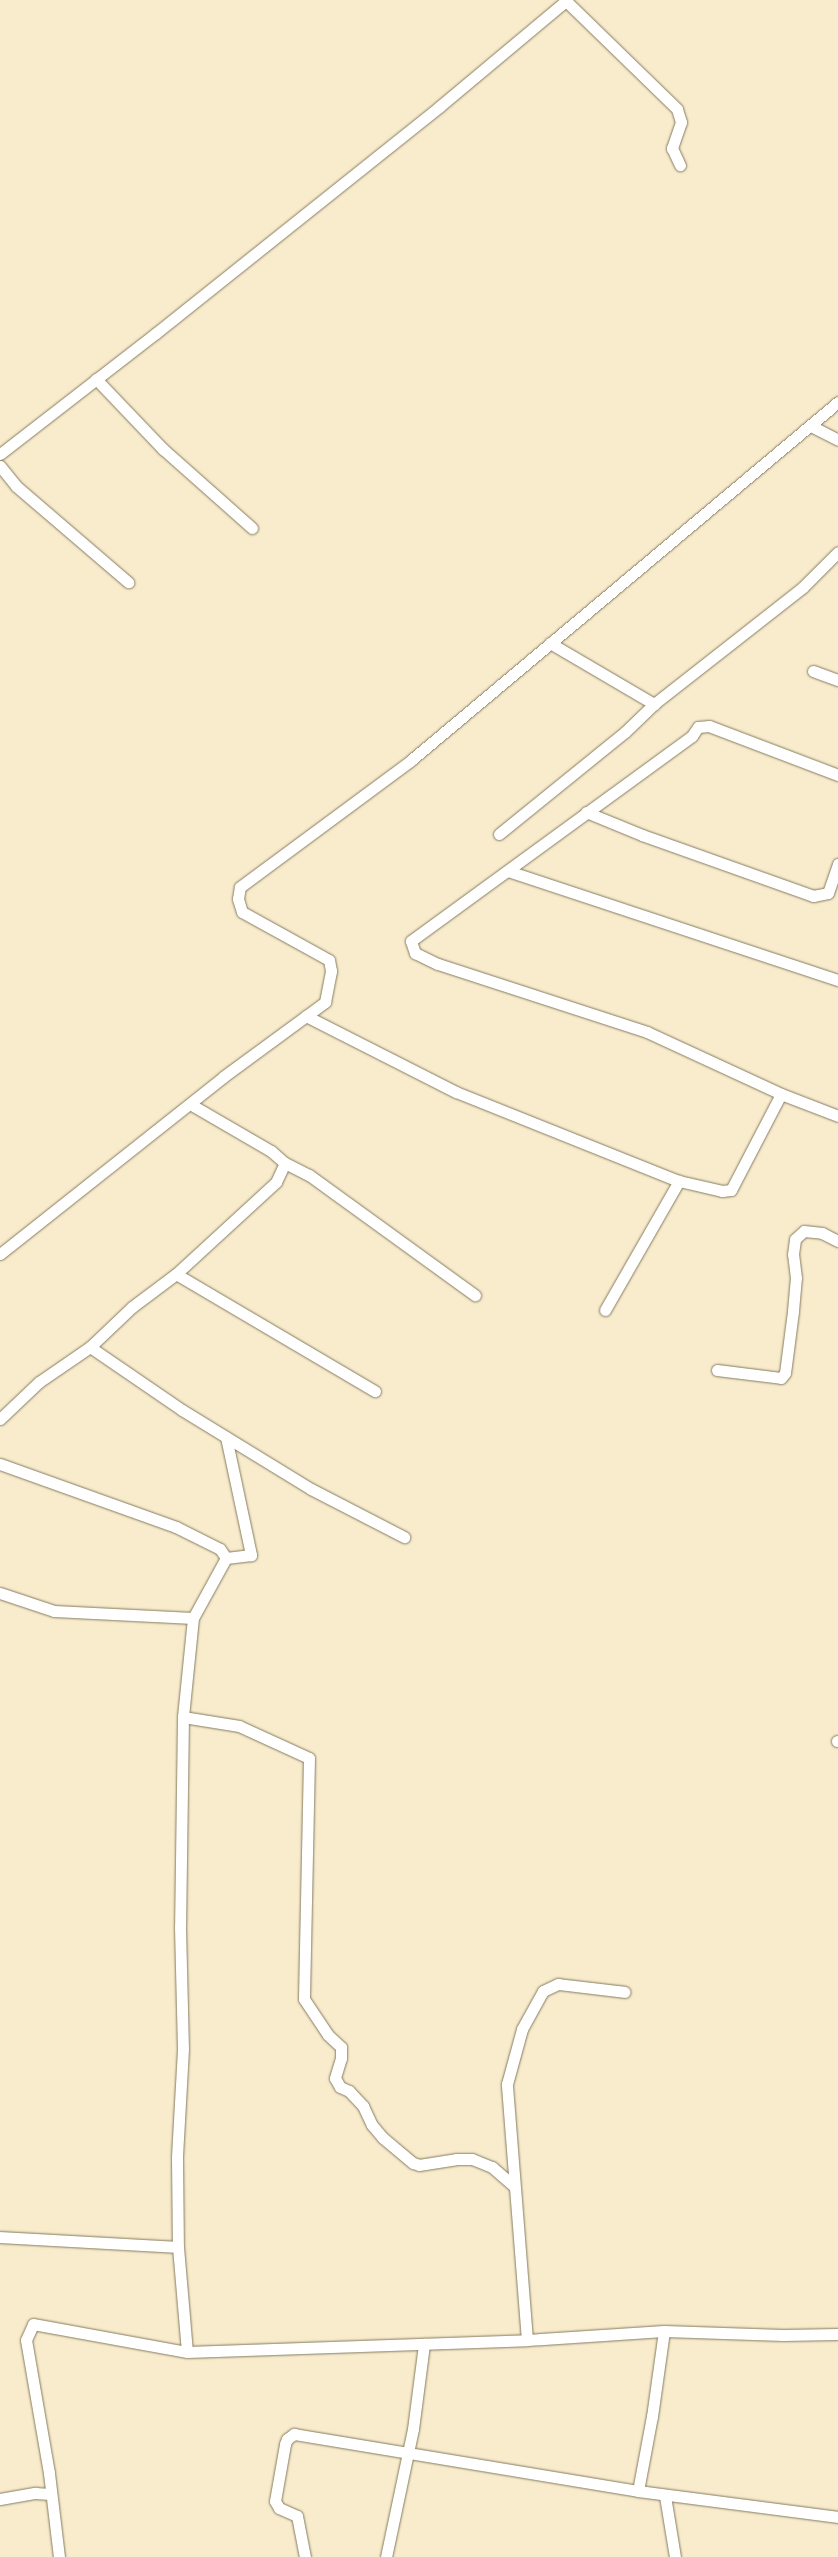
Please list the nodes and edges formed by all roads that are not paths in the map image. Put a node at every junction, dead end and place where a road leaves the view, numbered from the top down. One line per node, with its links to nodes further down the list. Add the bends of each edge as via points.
1 (566, 0): 2 (street, via 677,109 681,122 672,148); 3 (street, via 439,107)
2 (680, 165)
3 (96, 379): 7 (street); 9 (street, via 163,449)
4 (838, 402): 5 (street)
5 (811, 426): 6 (street); 12 (street)
6 (838, 440)
7 (0, 454)
8 (0, 466): 11 (street, via 38,506)
9 (252, 528)
10 (838, 552): 15 (street, via 803,587)
11 (128, 582)
12 (550, 643): 15 (street); 22 (street, via 410,761 240,887 238,899 242,912 329,960 331,971 325,1002)
13 (812, 671): 14 (street)
14 (838, 680)
15 (654, 704): 18 (street, via 625,732)
16 (838, 775): 17 (street, via 709,726 698,727 692,736)
17 (586, 812): 19 (street, via 813,896 828,893); 20 (street)
18 (499, 834)
19 (838, 864)
20 (508, 871): 21 (street); 23 (street, via 411,942 415,952 438,964 647,1032)
21 (838, 980)
22 (306, 1016): 24 (street); 27 (street, via 456,1092)
23 (781, 1094): 25 (street); 27 (street, via 731,1190)
24 (190, 1104): 26 (street, via 271,1151); 29 (street)
25 (838, 1116)
26 (286, 1164): 30 (street, via 276,1182); 31 (street, via 309,1175)
27 (678, 1181): 32 (street)
28 (838, 1241): 34 (street, via 822,1233 804,1231 795,1239 793,1311 786,1373 781,1378)
29 (0, 1254)
30 (176, 1274): 33 (street, via 132,1307); 35 (street)
31 (475, 1295)
32 (605, 1310)
33 (90, 1346): 36 (street, via 39,1382); 37 (street)
34 (717, 1370)
35 (376, 1391)
36 (0, 1419)
37 (226, 1437): 39 (street, via 311,1488); 40 (street, via 251,1555)
38 (0, 1464): 40 (street, via 176,1527 220,1549)
39 (404, 1537)
40 (226, 1558): 42 (street)
41 (0, 1594): 42 (street, via 54,1611)
42 (193, 1618): 43 (street)
43 (183, 1717): 45 (street, via 239,1726 309,1758 304,1999 328,2035 341,2047 335,2078 340,2087 349,2091 363,2106 383,2138 413,2163 472,2159 492,2167); 47 (street, via 180,1927 183,2050 177,2158)
44 (625, 1992): 45 (street, via 558,1984 544,1990 522,2029 507,2084)
45 (514, 2186): 50 (street)
46 (0, 2236): 47 (street)
47 (178, 2247): 52 (street)
48 (664, 2331): 49 (street); 50 (street); 55 (street)
49 (838, 2334)
50 (528, 2340): 51 (street)
51 (424, 2344): 52 (street); 53 (street)
52 (187, 2352): 54 (street, via 33,2324 26,2340)
53 (408, 2453): 55 (street); 62 (street, via 300,2433 290,2436 275,2501 279,2508 297,2516); 63 (street)
54 (48, 2473): 56 (street); 57 (street)
55 (638, 2491): 58 (street)
56 (35, 2493): 57 (street); 59 (street)
57 (50, 2494): 61 (street)
58 (664, 2496): 60 (street); 64 (street)
59 (0, 2499)
60 (838, 2517)
61 (59, 2557)
62 (305, 2557)
63 (386, 2557)
64 (675, 2557)

